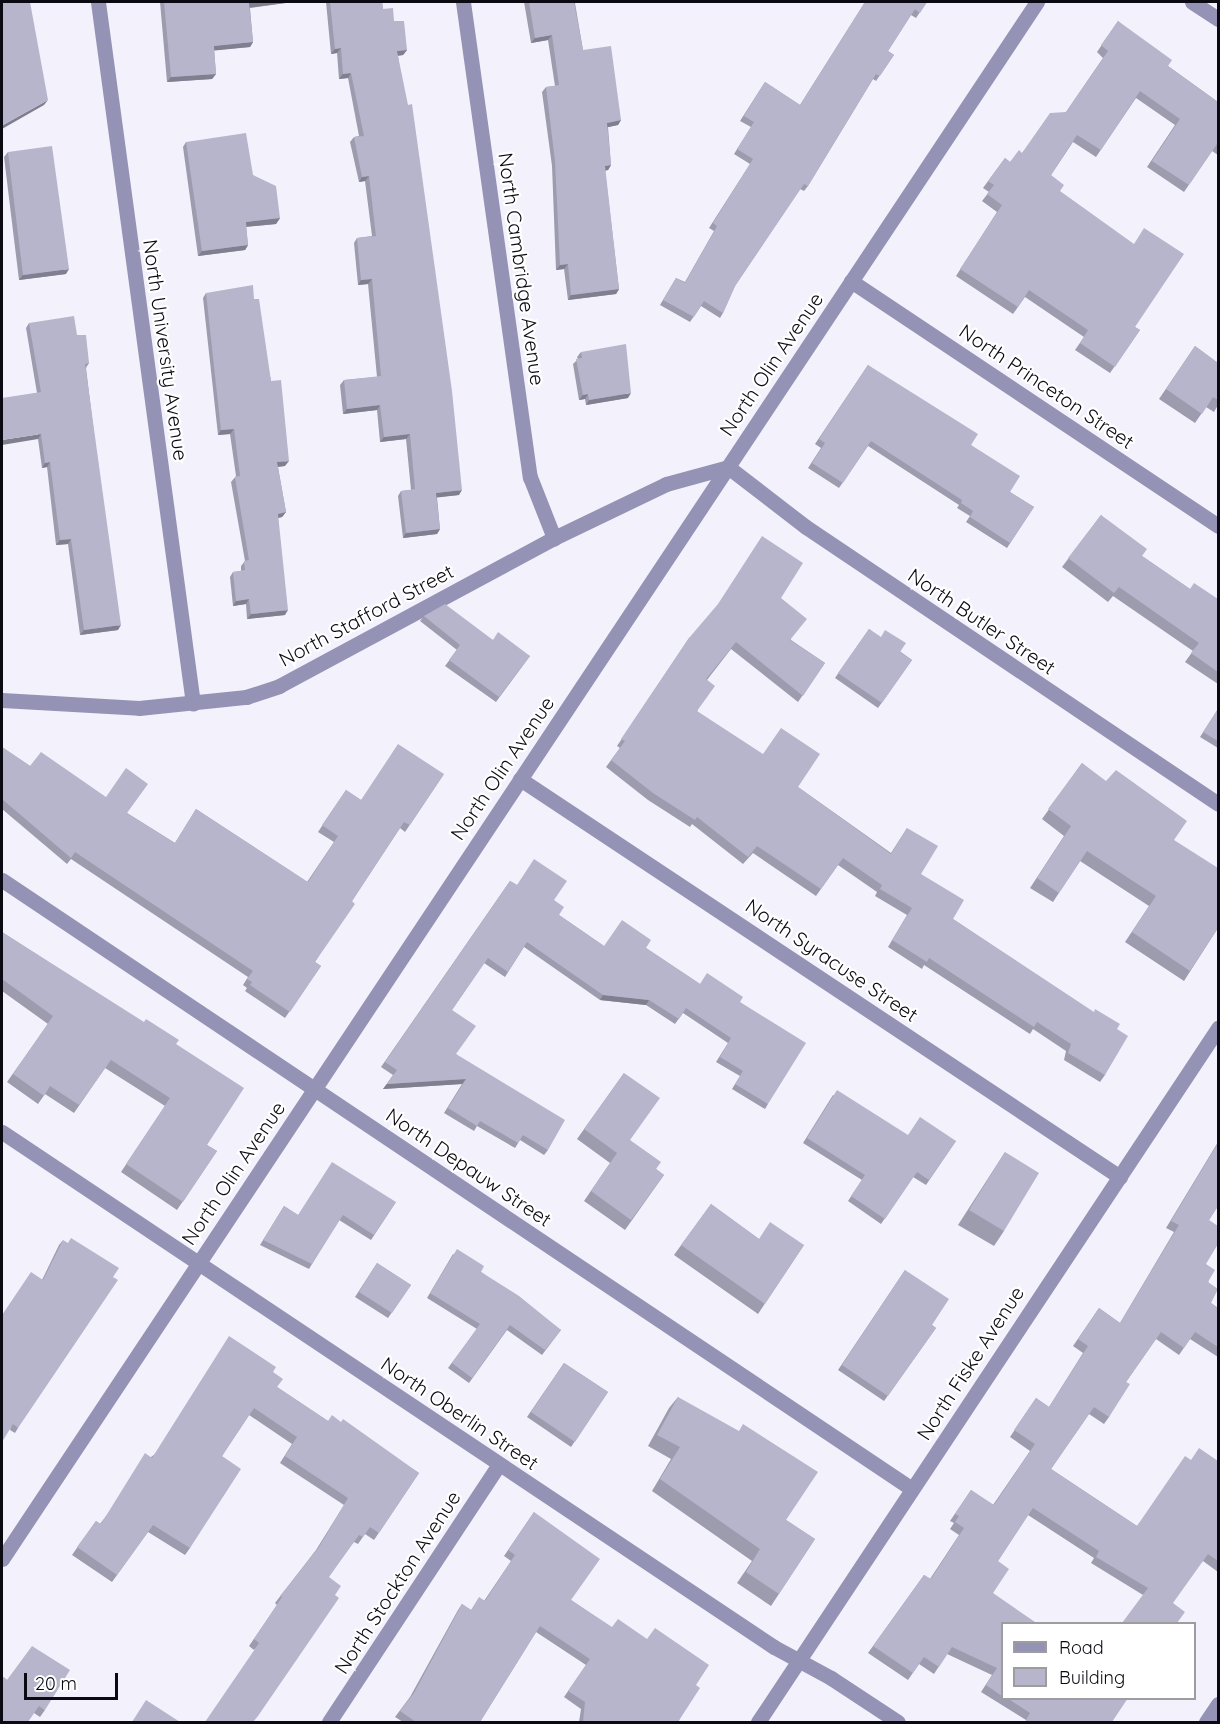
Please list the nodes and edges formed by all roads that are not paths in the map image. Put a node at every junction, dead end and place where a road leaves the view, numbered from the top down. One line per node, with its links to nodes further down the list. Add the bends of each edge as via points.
1 (98, 2): 11 (street, North University Avenue)
2 (463, 2): 9 (street, North Cambridge Avenue, via 530,477)
3 (1037, 2): 6 (street, North Olin Avenue)
4 (1192, 2): 5 (street)
5 (1218, 19)
6 (851, 281): 7 (street, North Olin Avenue); 8 (street, North Princeton Street)
7 (728, 467): 9 (street, North Stafford Street, via 666,484); 12 (street, North Olin Avenue); 13 (street, North Butler Street, via 816,533)
8 (1218, 526)
9 (554, 538): 11 (street, North Stafford Street, via 279,686 246,697)
10 (2, 700): 11 (street, North Stafford Street, via 85,707)
11 (193, 704)
12 (520, 779): 16 (street, North Olin Avenue); 18 (street, North Syracuse Street)
13 (1218, 804)
14 (2, 880): 16 (street, North Depauw Street)
15 (1218, 1028): 18 (street, North Fiske Avenue)
16 (314, 1088): 19 (street, North Olin Avenue); 21 (street, North Depauw Street)
17 (2, 1132): 19 (street, North Oberlin Street)
18 (1120, 1177): 21 (street, North Fiske Avenue)
19 (198, 1263): 20 (street, North Oberlin Street); 22 (street, North Olin Avenue)
20 (499, 1464): 23 (street, North Oberlin Street); 25 (street, North Stockton Avenue)
21 (912, 1489): 23 (street, North Fiske Avenue)
22 (2, 1558)
23 (799, 1660): 26 (street, North Fiske Avenue); 27 (street, North Oberlin Street)
24 (1218, 1704): 28 (street)
25 (329, 1722)
26 (758, 1722)
27 (898, 1722)
28 (1206, 1722)

